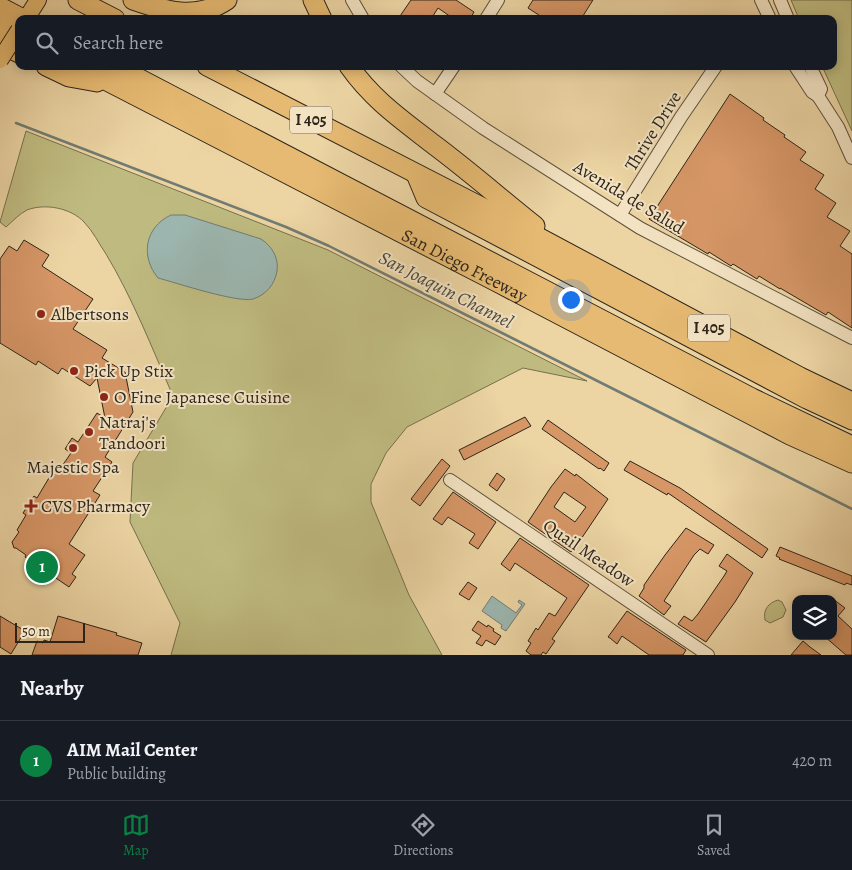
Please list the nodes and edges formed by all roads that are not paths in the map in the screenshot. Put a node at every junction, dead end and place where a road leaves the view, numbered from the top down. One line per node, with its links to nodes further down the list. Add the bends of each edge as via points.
1 (38, 0): 12 (main road)
2 (78, 0): 13 (highway)
3 (133, 0): 4 (highway, via 181,13 206,10)
4 (226, 0)
5 (313, 0): 14 (highway)
6 (352, 0): 15 (street)
7 (498, 0): 16 (street)
8 (761, 0): 17 (street)
9 (780, 0): 18 (street)
10 (0, 7): 11 (highway)
11 (17, 15)
12 (28, 15)
13 (107, 15)
14 (320, 15)
15 (361, 15)
16 (489, 15)
17 (768, 15)
18 (786, 15)
19 (0, 26): 20 (highway)
20 (15, 34)
21 (15, 36): 24 (main road, bridge)
22 (0, 44): 23 (highway)
23 (15, 51)
24 (0, 60)
25 (54, 70): 35 (highway, via 69,77)
26 (86, 70): 35 (highway, San Diego Freeway)
27 (124, 70): 45 (highway, San Diego Freeway, via 752,398)
28 (215, 70): 39 (highway, I 405)
29 (352, 70): 41 (highway, via 380,103)
30 (405, 70): 36 (street, Avenida de Salud)
31 (451, 70): 36 (street)
32 (713, 70): 40 (street, Thrive Drive)
33 (798, 70): 37 (street)
34 (812, 70): 37 (street, via 820,89)
35 (116, 85): 46 (highway, San Diego Freeway)
36 (435, 94): 40 (street, Avenida de Salud)
37 (818, 96): 38 (street)
38 (852, 158)
39 (416, 174): 41 (highway, I 405); 44 (highway, via 426,198)
40 (620, 215): 42 (street, Avenida de Salud)
41 (566, 252): 43 (highway, I 405)
42 (852, 338)
43 (852, 402)
44 (852, 420)
45 (852, 446)
46 (852, 464)
47 (450, 480): 48 (street, Quail Meadow)
48 (708, 655)

